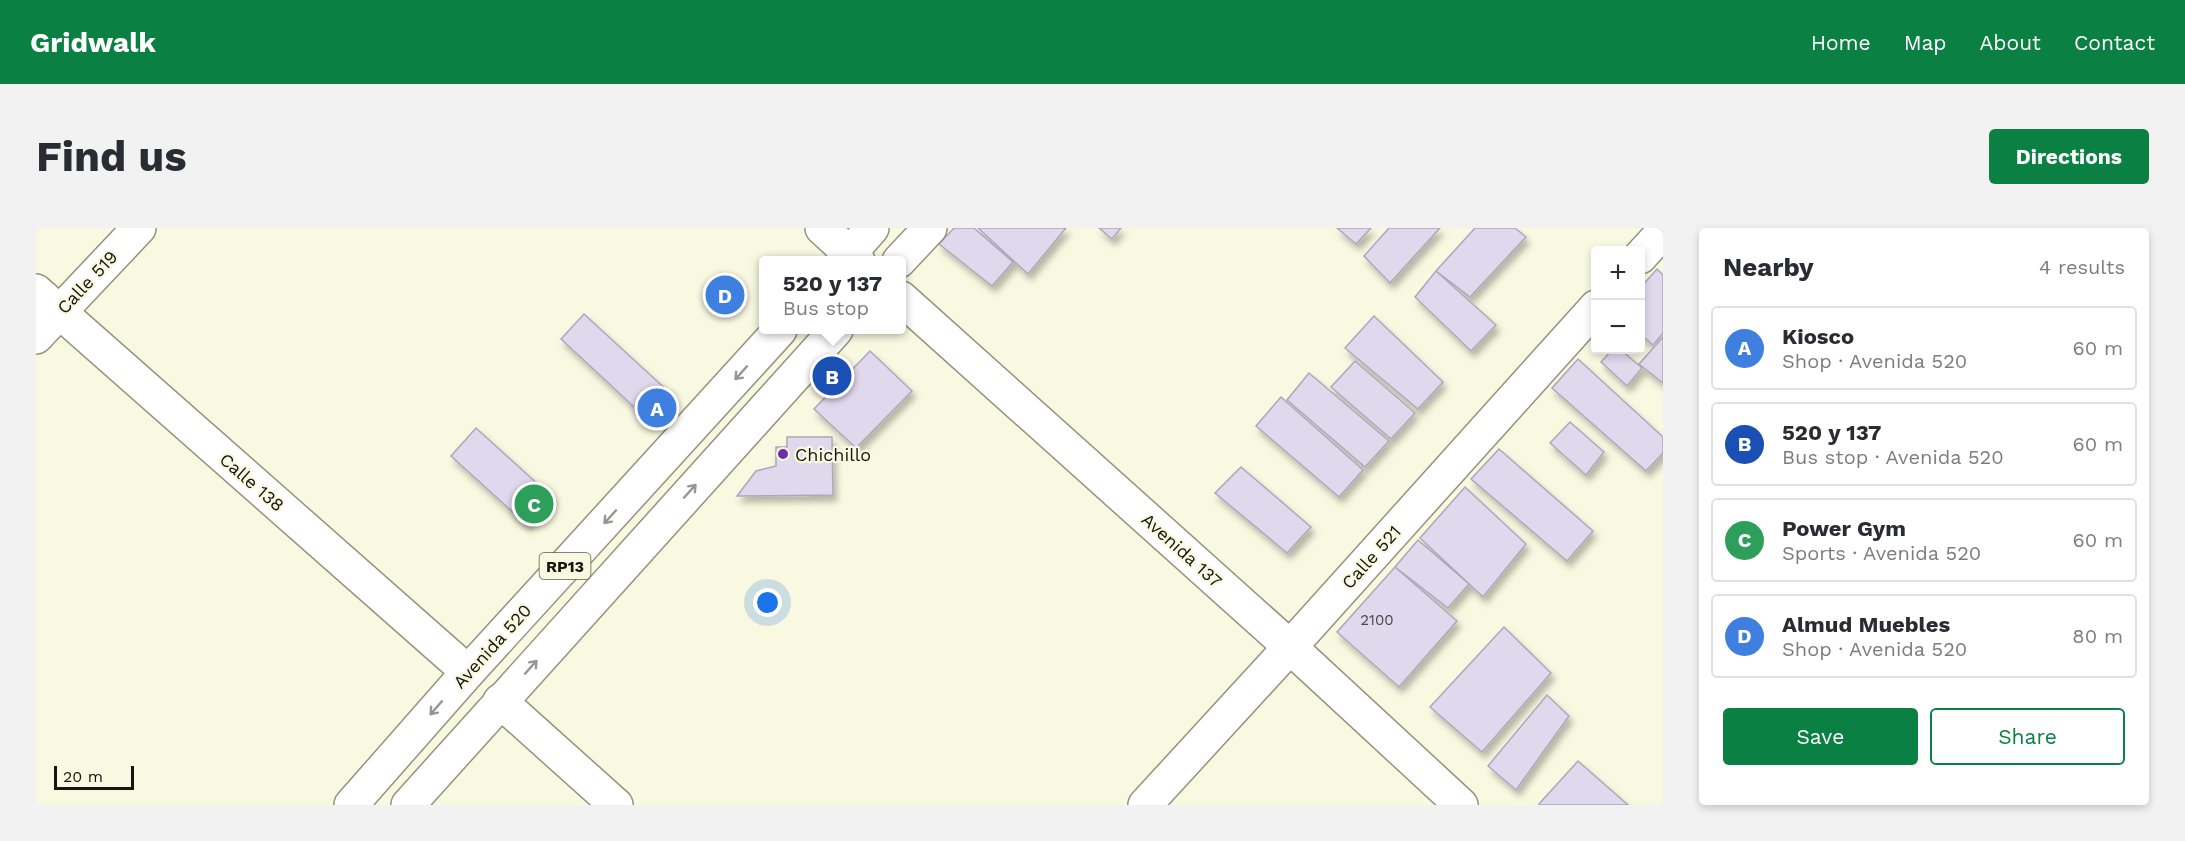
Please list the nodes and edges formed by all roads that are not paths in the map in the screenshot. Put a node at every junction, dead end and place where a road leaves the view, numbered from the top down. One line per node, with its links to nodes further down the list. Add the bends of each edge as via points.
1 (139, 228): 10 (street, Calle 519)
2 (822, 228): 7 (street)
3 (872, 228): 8 (street)
4 (930, 228): 9 (street)
5 (1663, 232): 6 (street)
6 (1645, 252)
7 (848, 256)
8 (851, 256)
9 (904, 256)
10 (47, 302): 15 (street, Calle 519); 17 (street, Calle 138)
11 (906, 302): 16 (street, Avenida 137)
12 (1591, 314): 16 (street, Calle 521)
13 (776, 334): 17 (street, Avenida 520 / RP13, one-way to 17)
14 (832, 334): 18 (street, RP13, one-way to 14)
15 (36, 337)
16 (1290, 647): 22 (street, Calle 521); 23 (street, Avenida 137)
17 (468, 672): 19 (street, Avenida 520 / RP13, one-way to 19)
18 (500, 701): 20 (street, RP13); 21 (street)
19 (351, 805)
20 (408, 805)
21 (616, 805)
22 (1145, 805)
23 (1461, 805)

